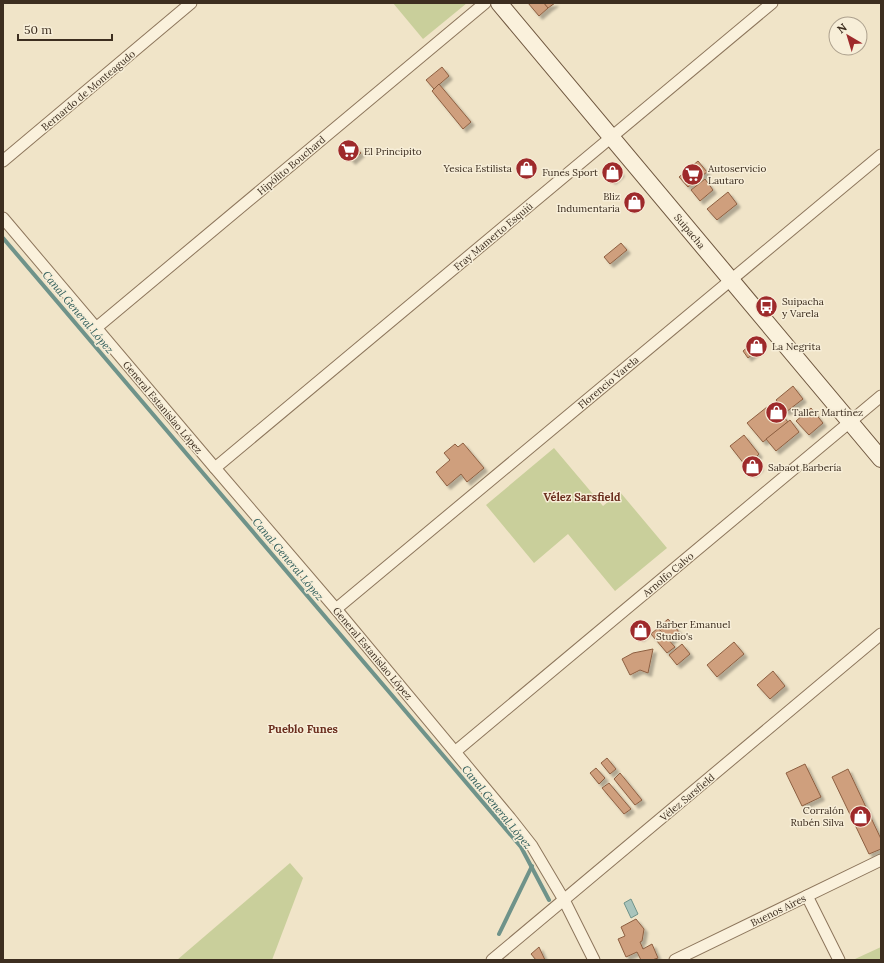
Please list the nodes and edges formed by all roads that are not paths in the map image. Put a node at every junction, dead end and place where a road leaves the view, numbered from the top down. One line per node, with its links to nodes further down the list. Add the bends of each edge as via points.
1 (191, 3): 7 (street, Bernardo de Monteagudo)
2 (485, 3): 10 (street, Hipólito Bouchard)
3 (499, 3): 5 (main road, Suipacha)
4 (772, 3): 5 (street, Fray Mamerto Esquiú)
5 (612, 137): 9 (main road, Suipacha); 14 (street, Fray Mamerto Esquiú)
6 (881, 155): 9 (street, Florencio Varela)
7 (3, 161)
8 (3, 218): 10 (street, General Estanislao López)
9 (731, 280): 12 (main road, Suipacha); 15 (street, Florencio Varela)
10 (96, 328): 14 (street, General Estanislao López)
11 (881, 396): 12 (street, Arnolfo Calvo)
12 (850, 422): 13 (main road, Suipacha); 17 (street, Arnolfo Calvo)
13 (881, 459)
14 (214, 468): 15 (street, General Estanislao López)
15 (336, 609): 17 (street, General Estanislao López)
16 (881, 634): 20 (street, Vélez Sarsfield)
17 (456, 752): 20 (street, General Estanislao López, via 532,846)
18 (881, 860): 19 (street, Buenos Aires)
19 (807, 896): 23 (street, Buenos Aires); 24 (street)
20 (564, 900): 21 (street, Vélez Sarsfield); 22 (street, General Estanislao López)
21 (492, 960)
22 (594, 960)
23 (675, 960)
24 (839, 960)

